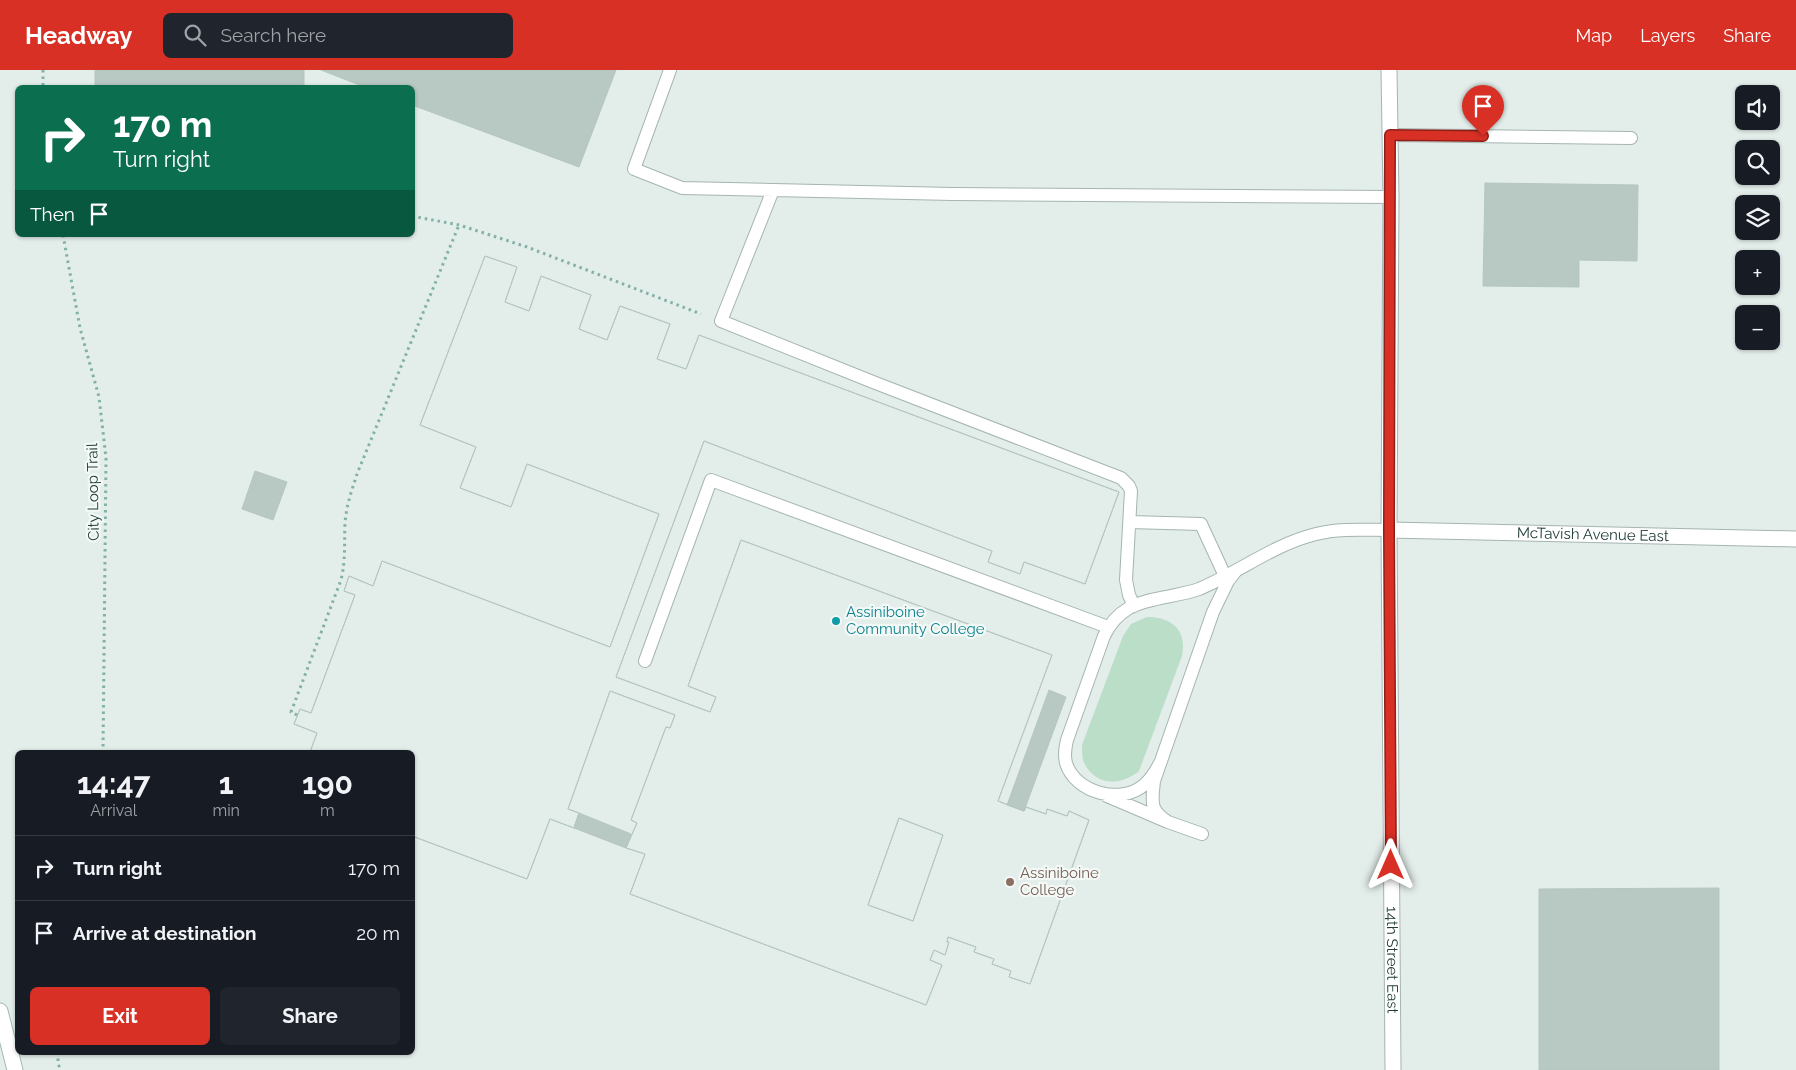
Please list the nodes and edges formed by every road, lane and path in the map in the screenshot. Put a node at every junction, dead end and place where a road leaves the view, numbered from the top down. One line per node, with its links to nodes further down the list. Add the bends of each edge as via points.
1 (43, 70): 4 (path)
2 (670, 70): 7 (lane, via 634,169 682,188)
3 (1389, 70): 5 (street, 14th Street East)
4 (43, 85)
5 (1390, 135): 6 (lane); 8 (street, 14th Street East)
6 (1631, 138)
7 (773, 190): 8 (lane); 12 (lane)
8 (1391, 197): 14 (street, 14th Street East)
9 (415, 217): 10 (path)
10 (459, 225): 12 (path, via 528,247); 20 (path, via 357,474 345,525 345,565 291,712)
11 (63, 237): 21 (path, City Loop Trail, via 80,328 99,397 106,458)
12 (721, 321): 13 (lane, via 1121,478 1131,491)
13 (1130, 522): 16 (lane, via 1201,524); 17 (lane, via 1126,587)
14 (1389, 530): 15 (street, McTavish Avenue East); 16 (lane, via 1335,530 1305,537 1267,552); 30 (street, 14th Street East)
15 (1796, 538)
16 (1230, 574): 17 (lane, via 1182,594); 22 (lane, via 1213,612)
17 (1134, 606): 18 (lane, via 1121,613)
18 (1108, 627): 19 (lane, via 711,480); 23 (lane, via 1065,753 1066,764 1072,774)
19 (645, 661)
20 (297, 715)
21 (104, 750)
22 (1160, 763): 23 (lane, via 1144,786 1131,793 1104,794); 24 (lane, via 1154,782 1153,810)
23 (1092, 790): 24 (lane)
24 (1168, 822): 25 (lane)
25 (1202, 834)
26 (0, 1011): 28 (street)
27 (58, 1055): 29 (path)
28 (15, 1070)
29 (61, 1070)
30 (1393, 1070)

